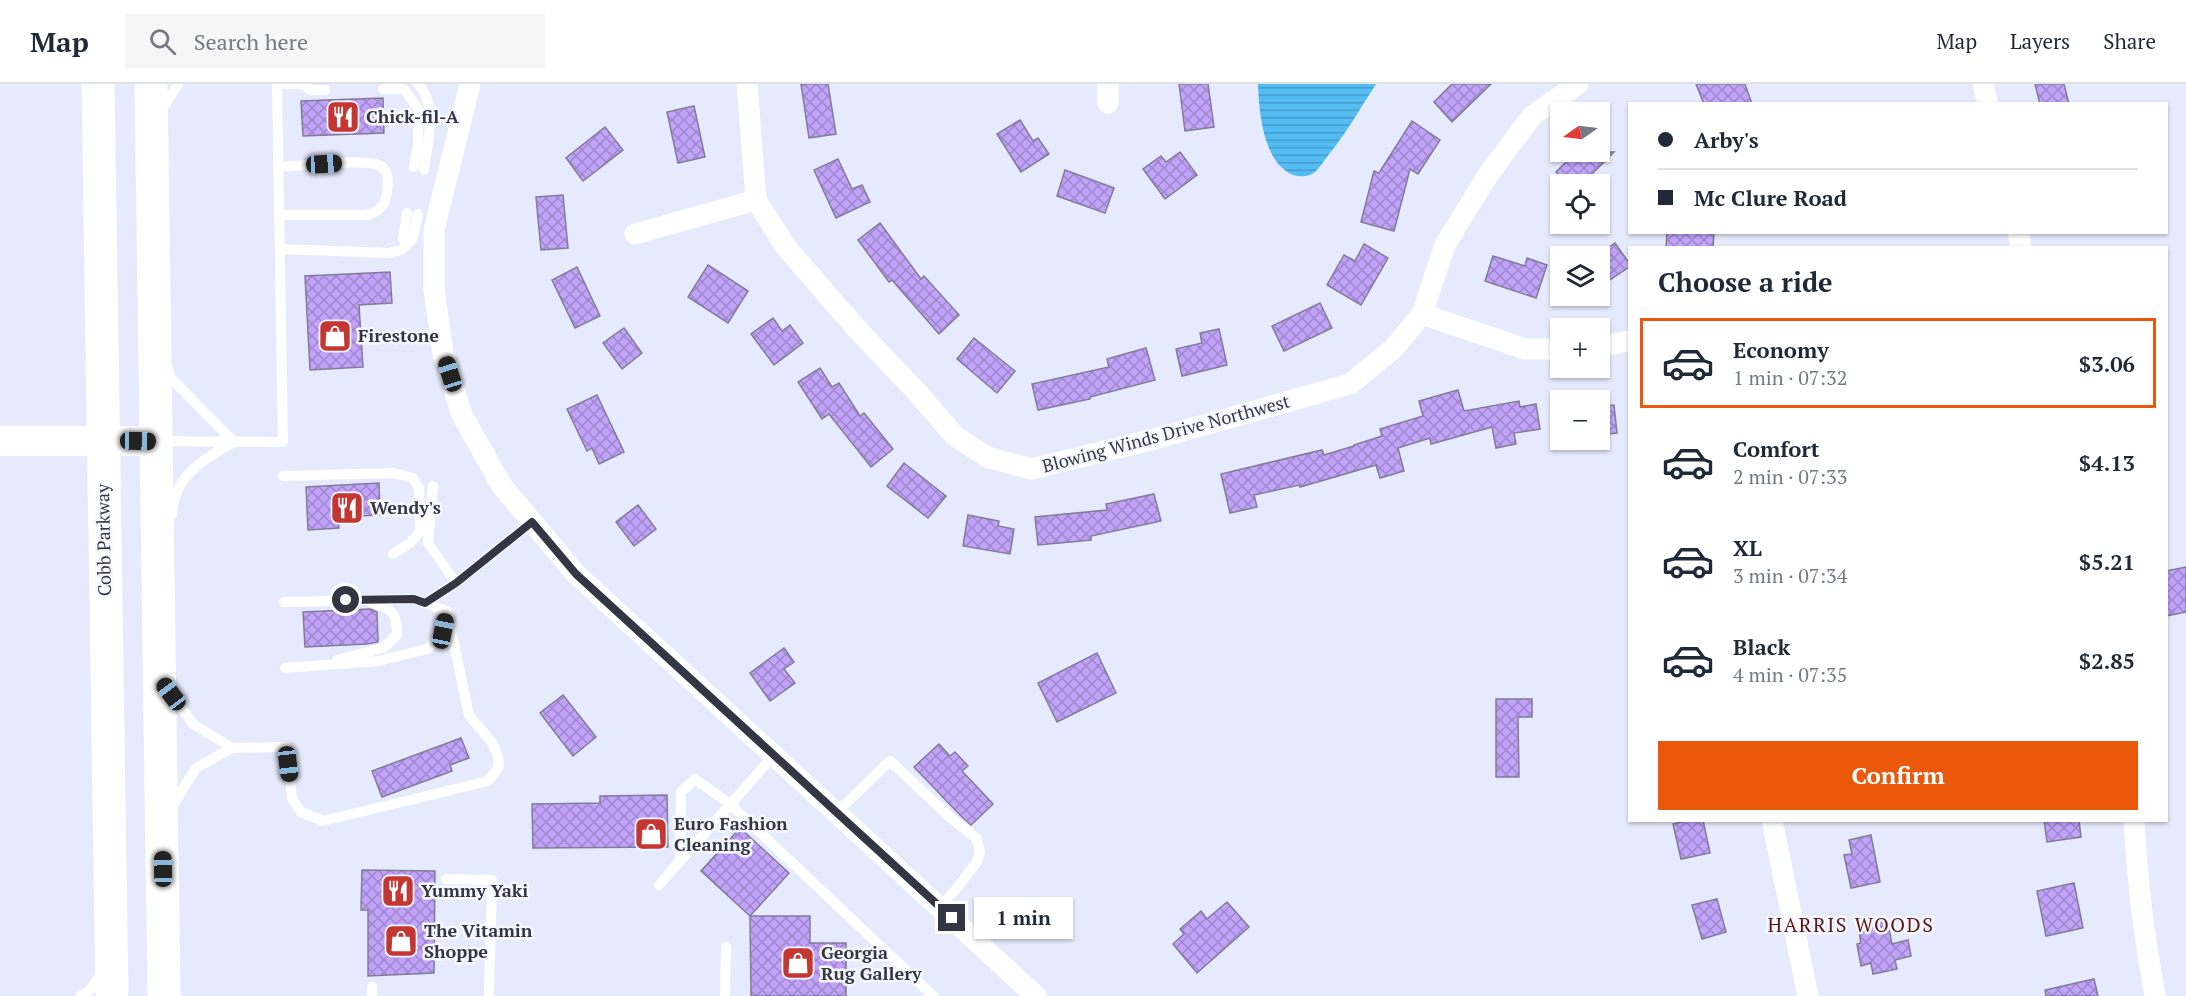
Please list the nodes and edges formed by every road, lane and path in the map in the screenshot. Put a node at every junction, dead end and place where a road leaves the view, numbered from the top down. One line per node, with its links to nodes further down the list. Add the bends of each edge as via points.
1 (88, 84): 15 (lane)
2 (98, 84): 15 (main road, Cobb Parkway)
3 (150, 84): 16 (main road)
4 (178, 84): 16 (lane)
5 (277, 84): 6 (lane); 17 (lane)
6 (303, 84): 13 (lane, via 310,90)
7 (418, 84): 12 (lane, via 430,112 419,169 418,109 404,89)
8 (470, 84): 34 (street, via 434,230 434,288 443,353 462,415 502,486)
9 (747, 84): 18 (street, Blowing Winds Drive Northwest)
10 (1578, 84): 23 (street, Blowing Winds Drive Northwest, via 1532,116 1488,175 1445,244)
11 (1983, 84): 14 (street)
12 (383, 89)
13 (325, 90)
14 (1988, 102)
15 (99, 118): 28 (main road, Cobb Parkway)
16 (151, 127): 24 (main road)
17 (278, 167): 20 (lane); 20 (lane, via 376,163 388,176 383,206 367,215)
18 (756, 201): 21 (street); 23 (street, Blowing Winds Drive Northwest, via 786,248 955,436 987,457 1031,469 1350,384 1394,348)
19 (413, 214): 22 (lane, via 403,239 407,245 401,250 388,253)
20 (279, 215): 22 (lane)
21 (635, 234)
22 (280, 249): 31 (lane, via 283,442)
23 (1422, 314): 27 (street, via 1525,349)
24 (154, 326): 30 (main road); 31 (lane, via 171,378)
25 (1628, 341): 26 (street)
26 (1610, 345)
27 (1550, 349)
28 (103, 440): 29 (street); 30 (street); 57 (main road, Cobb Parkway)
29 (0, 441)
30 (156, 441): 31 (lane); 44 (main road, via 163,638)
31 (234, 442): 35 (lane, via 184,476 172,505)
32 (283, 476): 36 (lane, via 393,473 413,478 419,489 420,532)
33 (433, 486): 37 (lane, via 428,543)
34 (532, 522): 37 (lane); 46 (street, via 576,574)
35 (172, 524)
36 (393, 554)
37 (456, 583): 40 (lane)
38 (367, 600): 39 (lane); 40 (lane, via 414,599); 42 (lane, via 389,609 397,619 397,635 383,648)
39 (284, 602)
40 (425, 603): 41 (lane)
41 (447, 611): 42 (lane, via 443,631 428,649 378,661); 45 (lane, via 469,715 493,744 498,757 499,767 488,780 323,821 301,812 292,798 285,747)
42 (326, 665): 43 (lane)
43 (285, 668)
44 (160, 679): 45 (lane, via 193,724); 51 (main road)
45 (232, 748): 51 (lane, via 196,768)
46 (774, 755): 47 (lane); 48 (street)
47 (730, 804): 52 (lane); 52 (lane, via 695,779 681,792); 63 (lane)
48 (837, 812): 55 (street); 55 (lane, via 890,761 976,838 980,853 975,863)
49 (1772, 822): 65 (street)
50 (2134, 822): 66 (street, via 2145,944)
51 (162, 823): 58 (main road)
52 (680, 861): 54 (lane)
53 (446, 879): 61 (lane, via 492,880)
54 (659, 885)
55 (940, 907): 64 (street)
56 (726, 947): 62 (lane)
57 (111, 963): 59 (lane, via 89,991); 60 (main road, Cobb Parkway)
58 (167, 992)
59 (80, 996)
60 (112, 996)
61 (489, 996)
62 (725, 996)
63 (933, 996)
64 (1036, 996)
65 (1808, 996)
66 (2155, 996)

